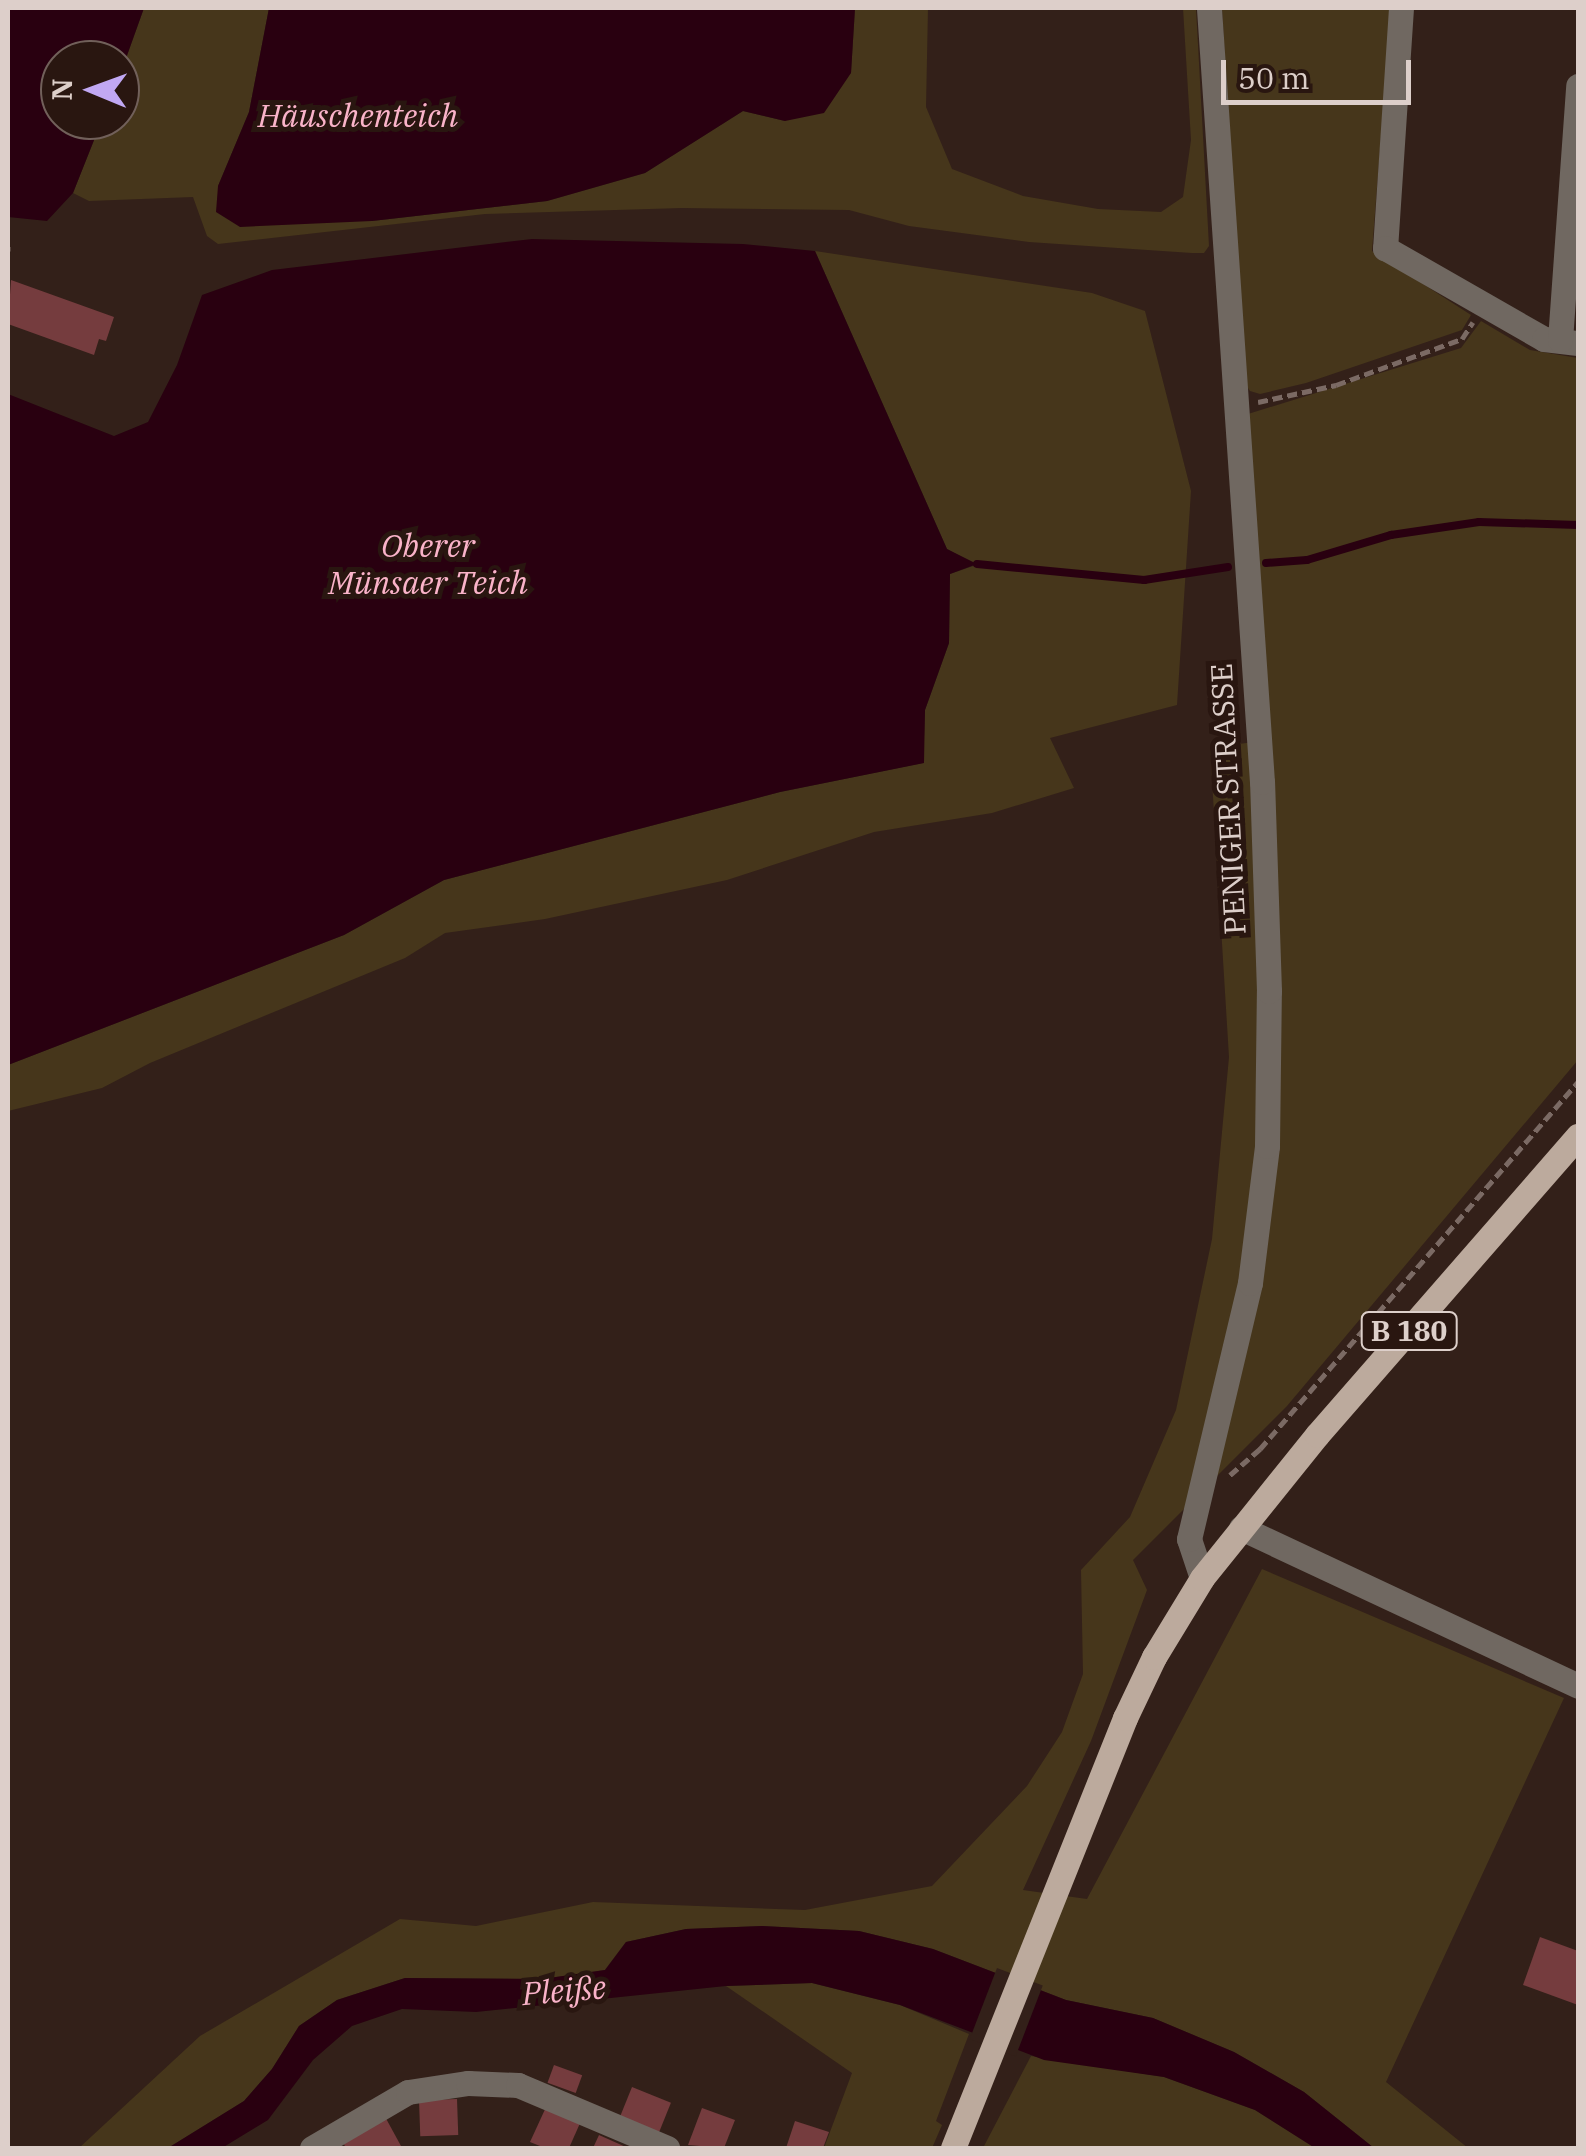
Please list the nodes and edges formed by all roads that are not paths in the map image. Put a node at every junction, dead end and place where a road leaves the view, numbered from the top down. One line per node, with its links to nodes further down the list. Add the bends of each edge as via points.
1 (1209, 8): 7 (street, PENIGER STRASSE, via 1262,782 1268,1146 1250,1283 1189,1538)
2 (1400, 8): 4 (street, via 1385,248 1544,339)
3 (1578, 86): 4 (street)
4 (1569, 342)
5 (1578, 1136): 6 (main road, B 180)
6 (1241, 1528): 7 (main road, B 180); 8 (street)
7 (1202, 1578): 11 (main road, B 180, via 1140,1688)
8 (1578, 1686)
9 (312, 2148): 10 (street, via 408,2092 468,2082 518,2085)
10 (667, 2148)
11 (952, 2148)

